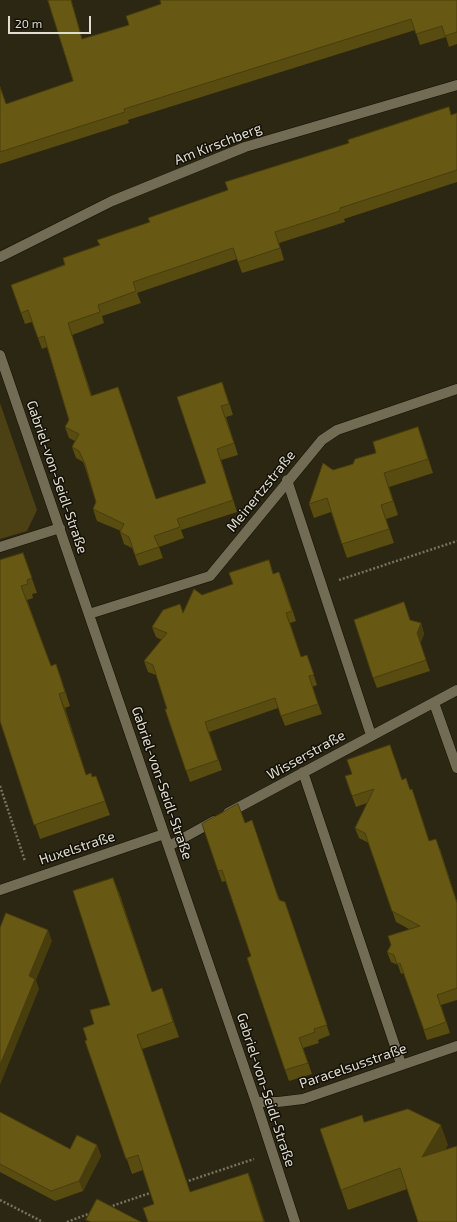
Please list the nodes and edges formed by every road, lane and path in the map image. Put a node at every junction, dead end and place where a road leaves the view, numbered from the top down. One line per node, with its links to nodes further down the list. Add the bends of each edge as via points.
1 (457, 85): 2 (street, Am Kirschberg, via 246,147 112,201)
2 (0, 257)
3 (0, 355): 6 (street, Gabriel-von-Seidl-Straße)
4 (457, 389): 5 (street, Meinertzstraße, via 337,430 322,440)
5 (287, 480): 9 (street); 10 (street, Meinertzstraße, via 210,576)
6 (60, 528): 8 (street); 10 (street, Gabriel-von-Seidl-Straße)
7 (457, 541): 9 (path)
8 (0, 547)
9 (322, 586): 13 (street)
10 (89, 614): 17 (street, Gabriel-von-Seidl-Straße)
11 (457, 690): 12 (street, Wisserstraße)
12 (434, 703): 13 (street, Wisserstraße); 14 (street)
13 (372, 735): 15 (street, Wisserstraße)
14 (457, 768)
15 (303, 772): 18 (street, Wisserstraße); 22 (street)
16 (0, 786): 19 (path)
17 (164, 834): 18 (street, Gabriel-von-Seidl-Straße); 19 (street, Huxelstraße)
18 (169, 846): 23 (street, Gabriel-von-Seidl-Straße)
19 (31, 878): 20 (street, Huxelstraße)
20 (0, 890)
21 (456, 1049): 22 (street, Paracelsusstraße)
22 (401, 1064): 23 (street, Paracelsusstraße, via 303,1099)
23 (256, 1102): 24 (street, Gabriel-von-Seidl-Straße)
24 (272, 1153): 25 (path); 32 (street, Gabriel-von-Seidl-Straße)
25 (181, 1183)
26 (159, 1191): 28 (path)
27 (0, 1200): 30 (path)
28 (106, 1208)
29 (98, 1211): 31 (path)
30 (43, 1222)
31 (67, 1222)
32 (295, 1222)

